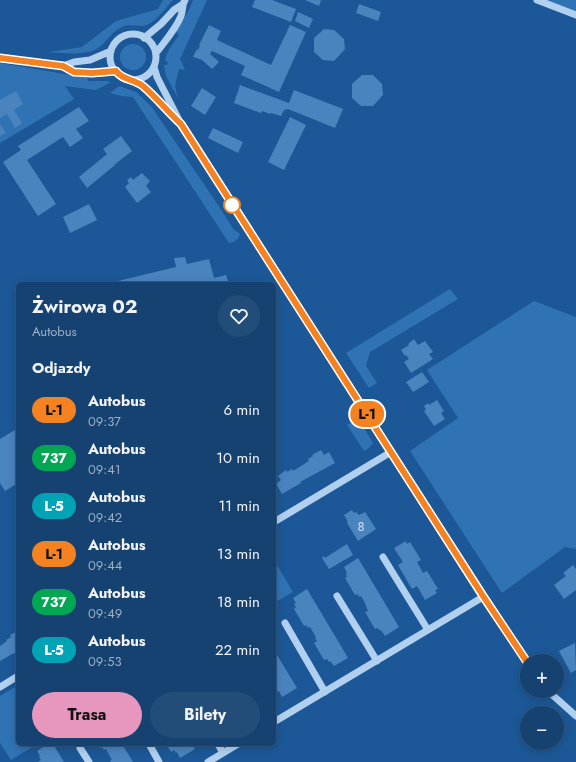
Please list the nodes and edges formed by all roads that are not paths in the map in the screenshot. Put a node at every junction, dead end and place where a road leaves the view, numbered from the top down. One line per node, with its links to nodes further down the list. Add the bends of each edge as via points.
1 (537, 0): 3 (street)
2 (184, 2): 4 (street); 6 (street, via 182,15)
3 (576, 15)
4 (144, 38): 5 (street, via 135,34 127,35 114,44); 6 (street, via 153,46)
5 (111, 51): 8 (street, via 90,60); 10 (street, via 112,67)
6 (156, 53): 9 (street)
7 (0, 58): 8 (street)
8 (63, 66): 10 (street, via 74,72)
9 (154, 67): 11 (street, via 146,76); 12 (street)
10 (116, 71): 11 (street, via 125,79)
11 (134, 80): 12 (street)
12 (181, 124): 13 (street)
13 (391, 452): 14 (street); 17 (street)
14 (276, 521)
15 (383, 557): 19 (street)
16 (337, 596): 21 (street)
17 (483, 596): 19 (street); 20 (street)
18 (285, 623): 24 (street)
19 (428, 630): 21 (street)
20 (522, 654)
21 (377, 661): 24 (street)
22 (16, 677): 23 (street)
23 (0, 687)
24 (325, 692): 27 (street)
25 (556, 698): 26 (street)
26 (576, 716)
27 (276, 721)
28 (150, 746): 34 (street)
29 (219, 746): 32 (street)
30 (235, 746): 32 (street)
31 (80, 748): 33 (street)
32 (223, 753): 35 (street)
33 (89, 762)
34 (159, 762)
35 (208, 762)

